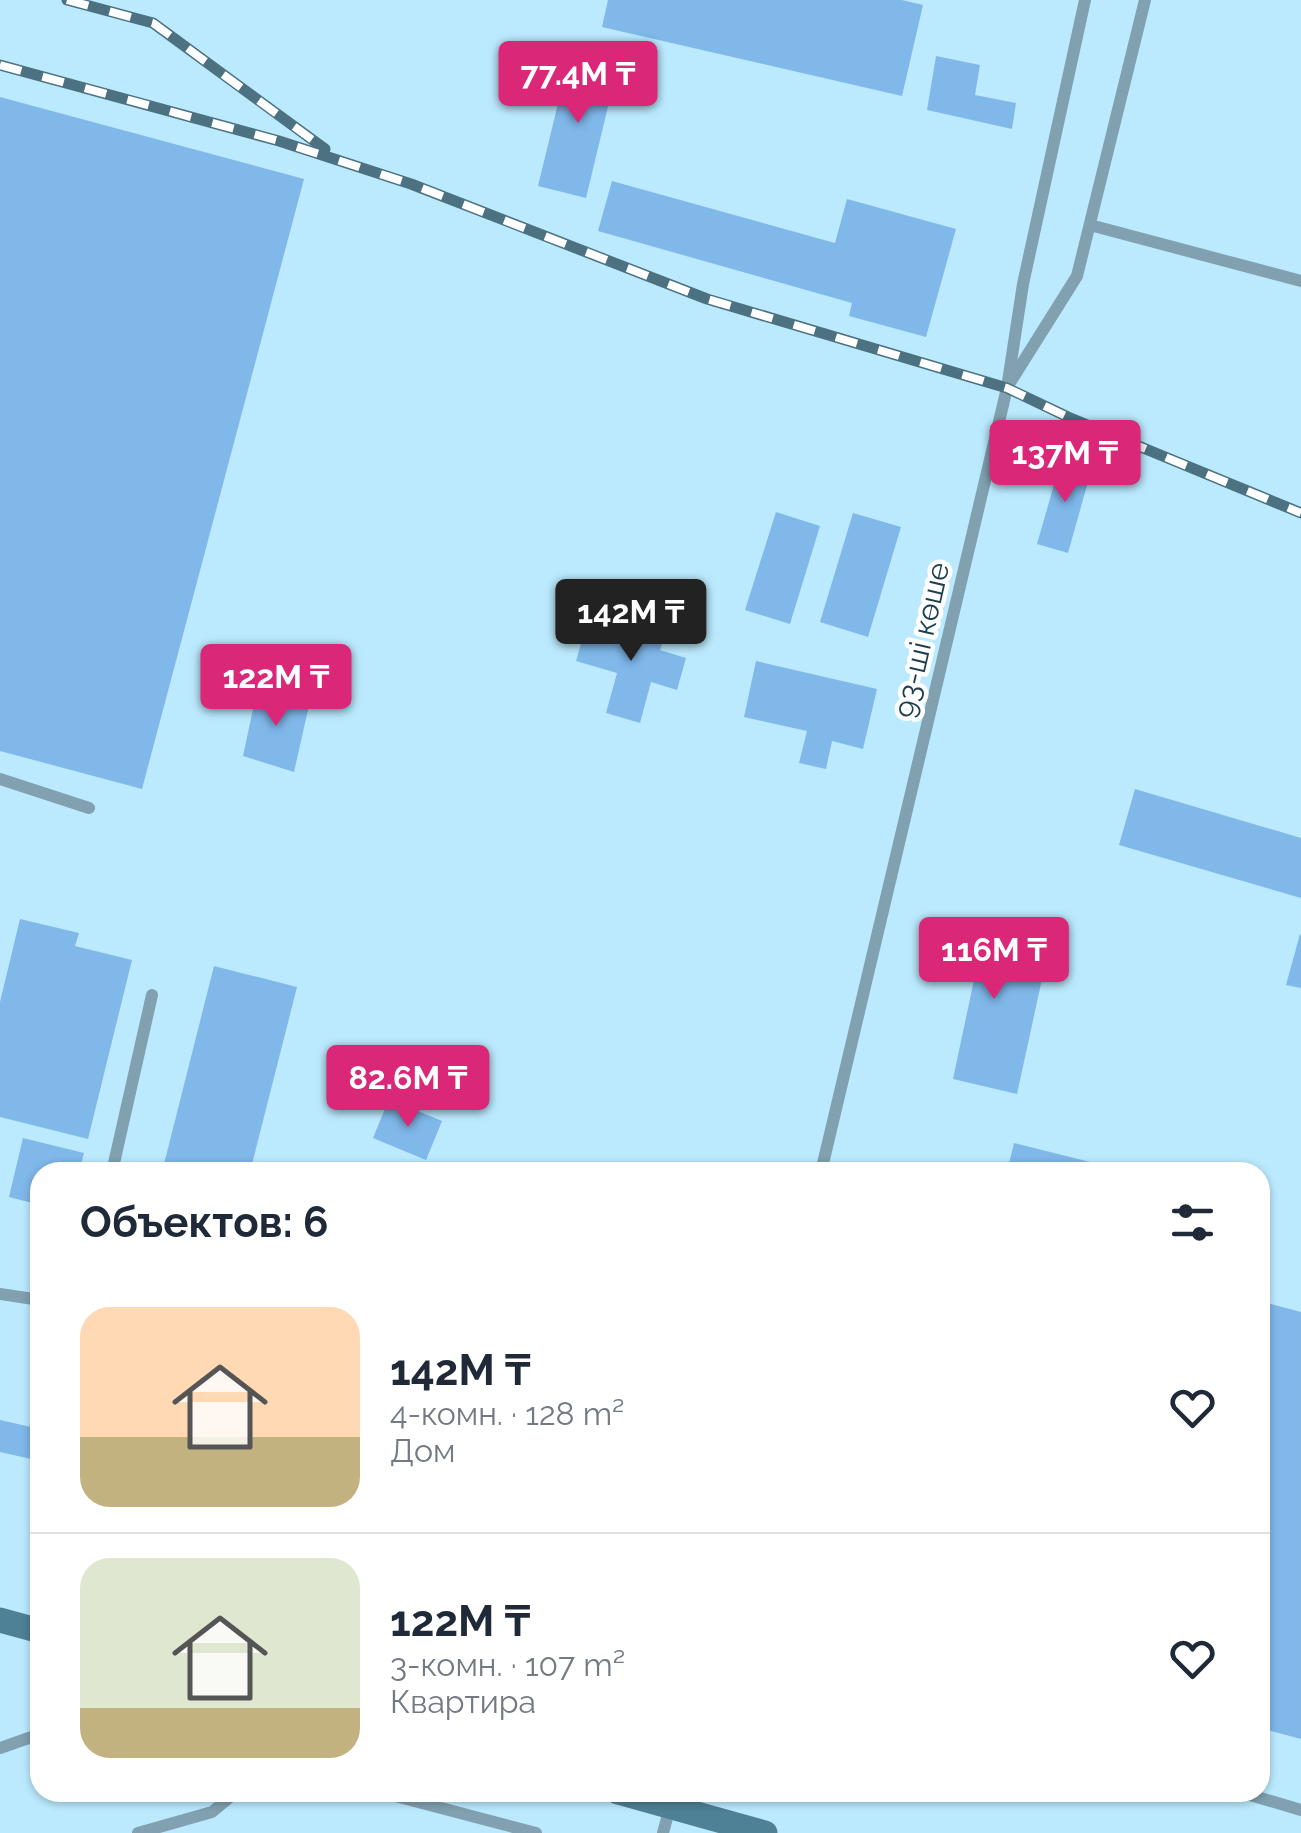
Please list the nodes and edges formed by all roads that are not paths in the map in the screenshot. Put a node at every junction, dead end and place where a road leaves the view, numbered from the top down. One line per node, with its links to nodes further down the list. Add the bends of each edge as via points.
1 (1085, 0): 5 (lane, 93-ші көше, via 1023,284)
2 (1145, 0): 3 (lane)
3 (1090, 224): 4 (lane); 5 (lane, via 1077,276)
4 (1301, 281)
5 (1008, 388): 10 (lane, 93-ші көше)
6 (0, 778): 7 (lane)
7 (89, 808)
8 (152, 995): 9 (lane)
9 (114, 1162)
10 (823, 1162)
11 (0, 1294): 12 (lane)
12 (30, 1298)
13 (0, 1620): 14 (main road)
14 (30, 1628)
15 (30, 1738): 16 (lane)
16 (0, 1748)
17 (1270, 1801): 22 (lane)
18 (224, 1802): 23 (lane, via 212,1812)
19 (418, 1802): 24 (lane)
20 (671, 1802): 25 (lane)
21 (678, 1802): 26 (main road)
22 (1301, 1810)
23 (138, 1833)
24 (536, 1833)
25 (663, 1833)
26 (765, 1833)

